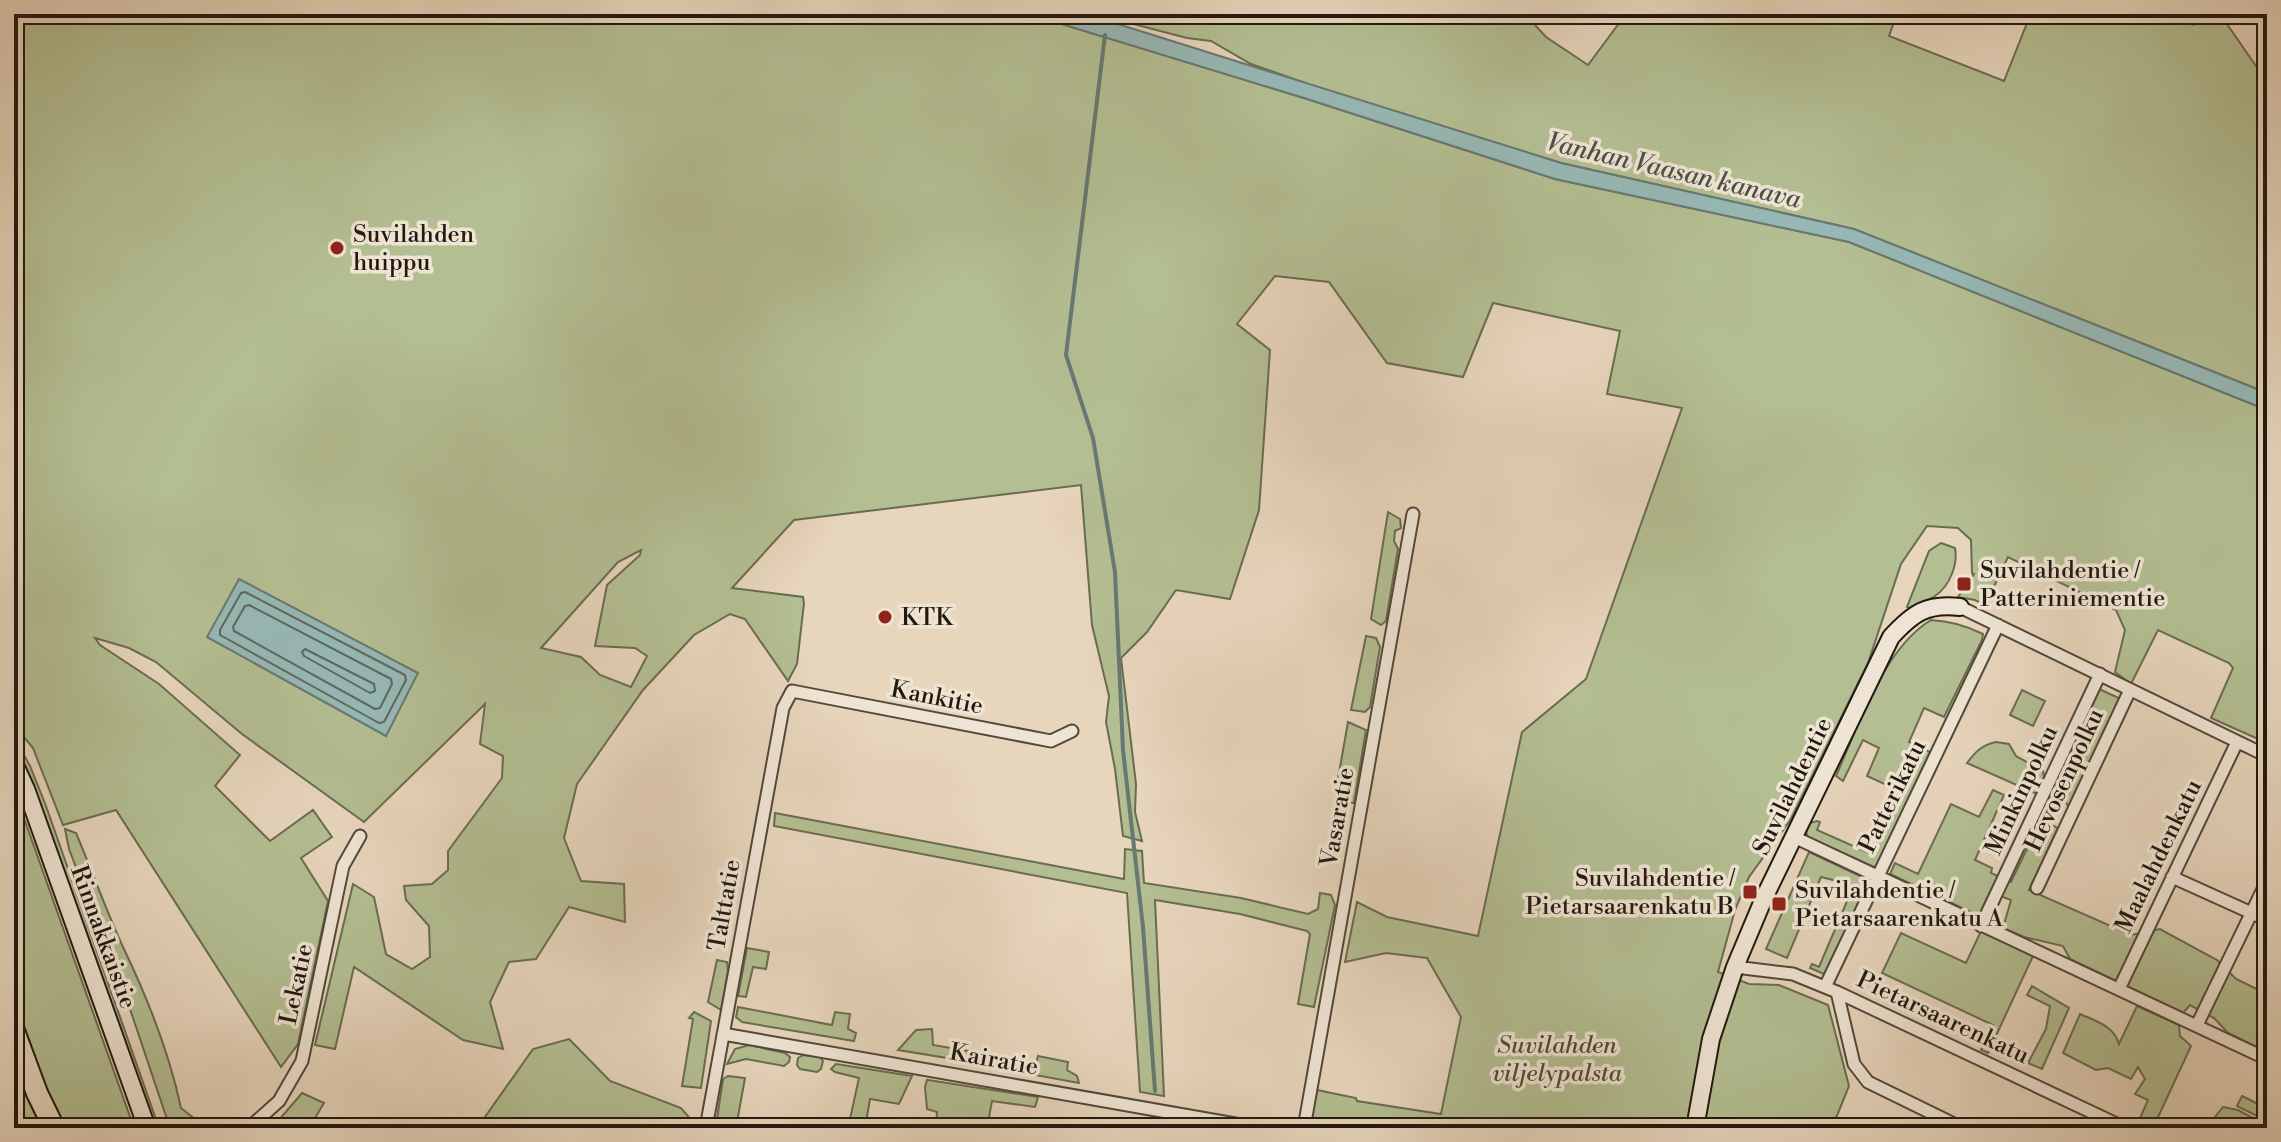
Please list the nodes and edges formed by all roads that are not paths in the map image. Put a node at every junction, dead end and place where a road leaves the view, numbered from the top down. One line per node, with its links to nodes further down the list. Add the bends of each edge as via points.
1 (1413, 514): 33 (street, Vasaratie)
2 (1960, 607): 3 (street); 12 (street, Suvilahdentie, via 1933,606 1908,618 1891,637)
3 (1998, 625): 4 (street); 13 (street, Patterikatu)
4 (2100, 674): 5 (street); 19 (street, Minkinpolku)
5 (2130, 690): 8 (street); 16 (street, Hevosenpolku)
6 (792, 691): 7 (street, Kankitie, via 1051,741); 26 (street, Talttatie, via 783,708)
7 (1072, 731)
8 (2237, 742): 9 (street); 14 (street, Maalahdenkatu)
9 (2267, 756)
10 (14, 763): 29 (street, Rinnakkaistie)
11 (360, 836): 30 (street, Lekatie, via 343,866 302,1061 279,1101)
12 (1794, 837): 13 (street); 20 (street, Suvilahdentie)
13 (1877, 877): 19 (street); 21 (street, Patterikatu)
14 (2172, 877): 17 (street); 22 (street, Maalahdenkatu)
15 (2267, 881): 17 (street)
16 (2037, 888)
17 (2252, 912): 18 (street); 24 (street)
18 (2267, 920)
19 (1981, 926): 22 (street)
20 (1735, 967): 21 (street, Pietarsaarenkatu, via 1793,974); 34 (street, Suvilahdentie, via 1711,1039)
21 (1825, 987): 23 (street, Pietarsaarenkatu)
22 (2119, 989): 24 (street)
23 (1837, 992): 35 (street, via 1854,1064 1868,1082); 36 (street, Pietarsaarenkatu)
24 (2197, 1025): 27 (street)
25 (14, 1031): 28 (highway)
26 (723, 1034): 31 (street, Talttatie); 32 (street, Kairatie)
27 (2267, 1059)
28 (54, 1128)
29 (147, 1128)
30 (249, 1128)
31 (706, 1128)
32 (1258, 1128)
33 (1304, 1128)
34 (1695, 1128)
35 (1962, 1128)
36 (2125, 1128)

